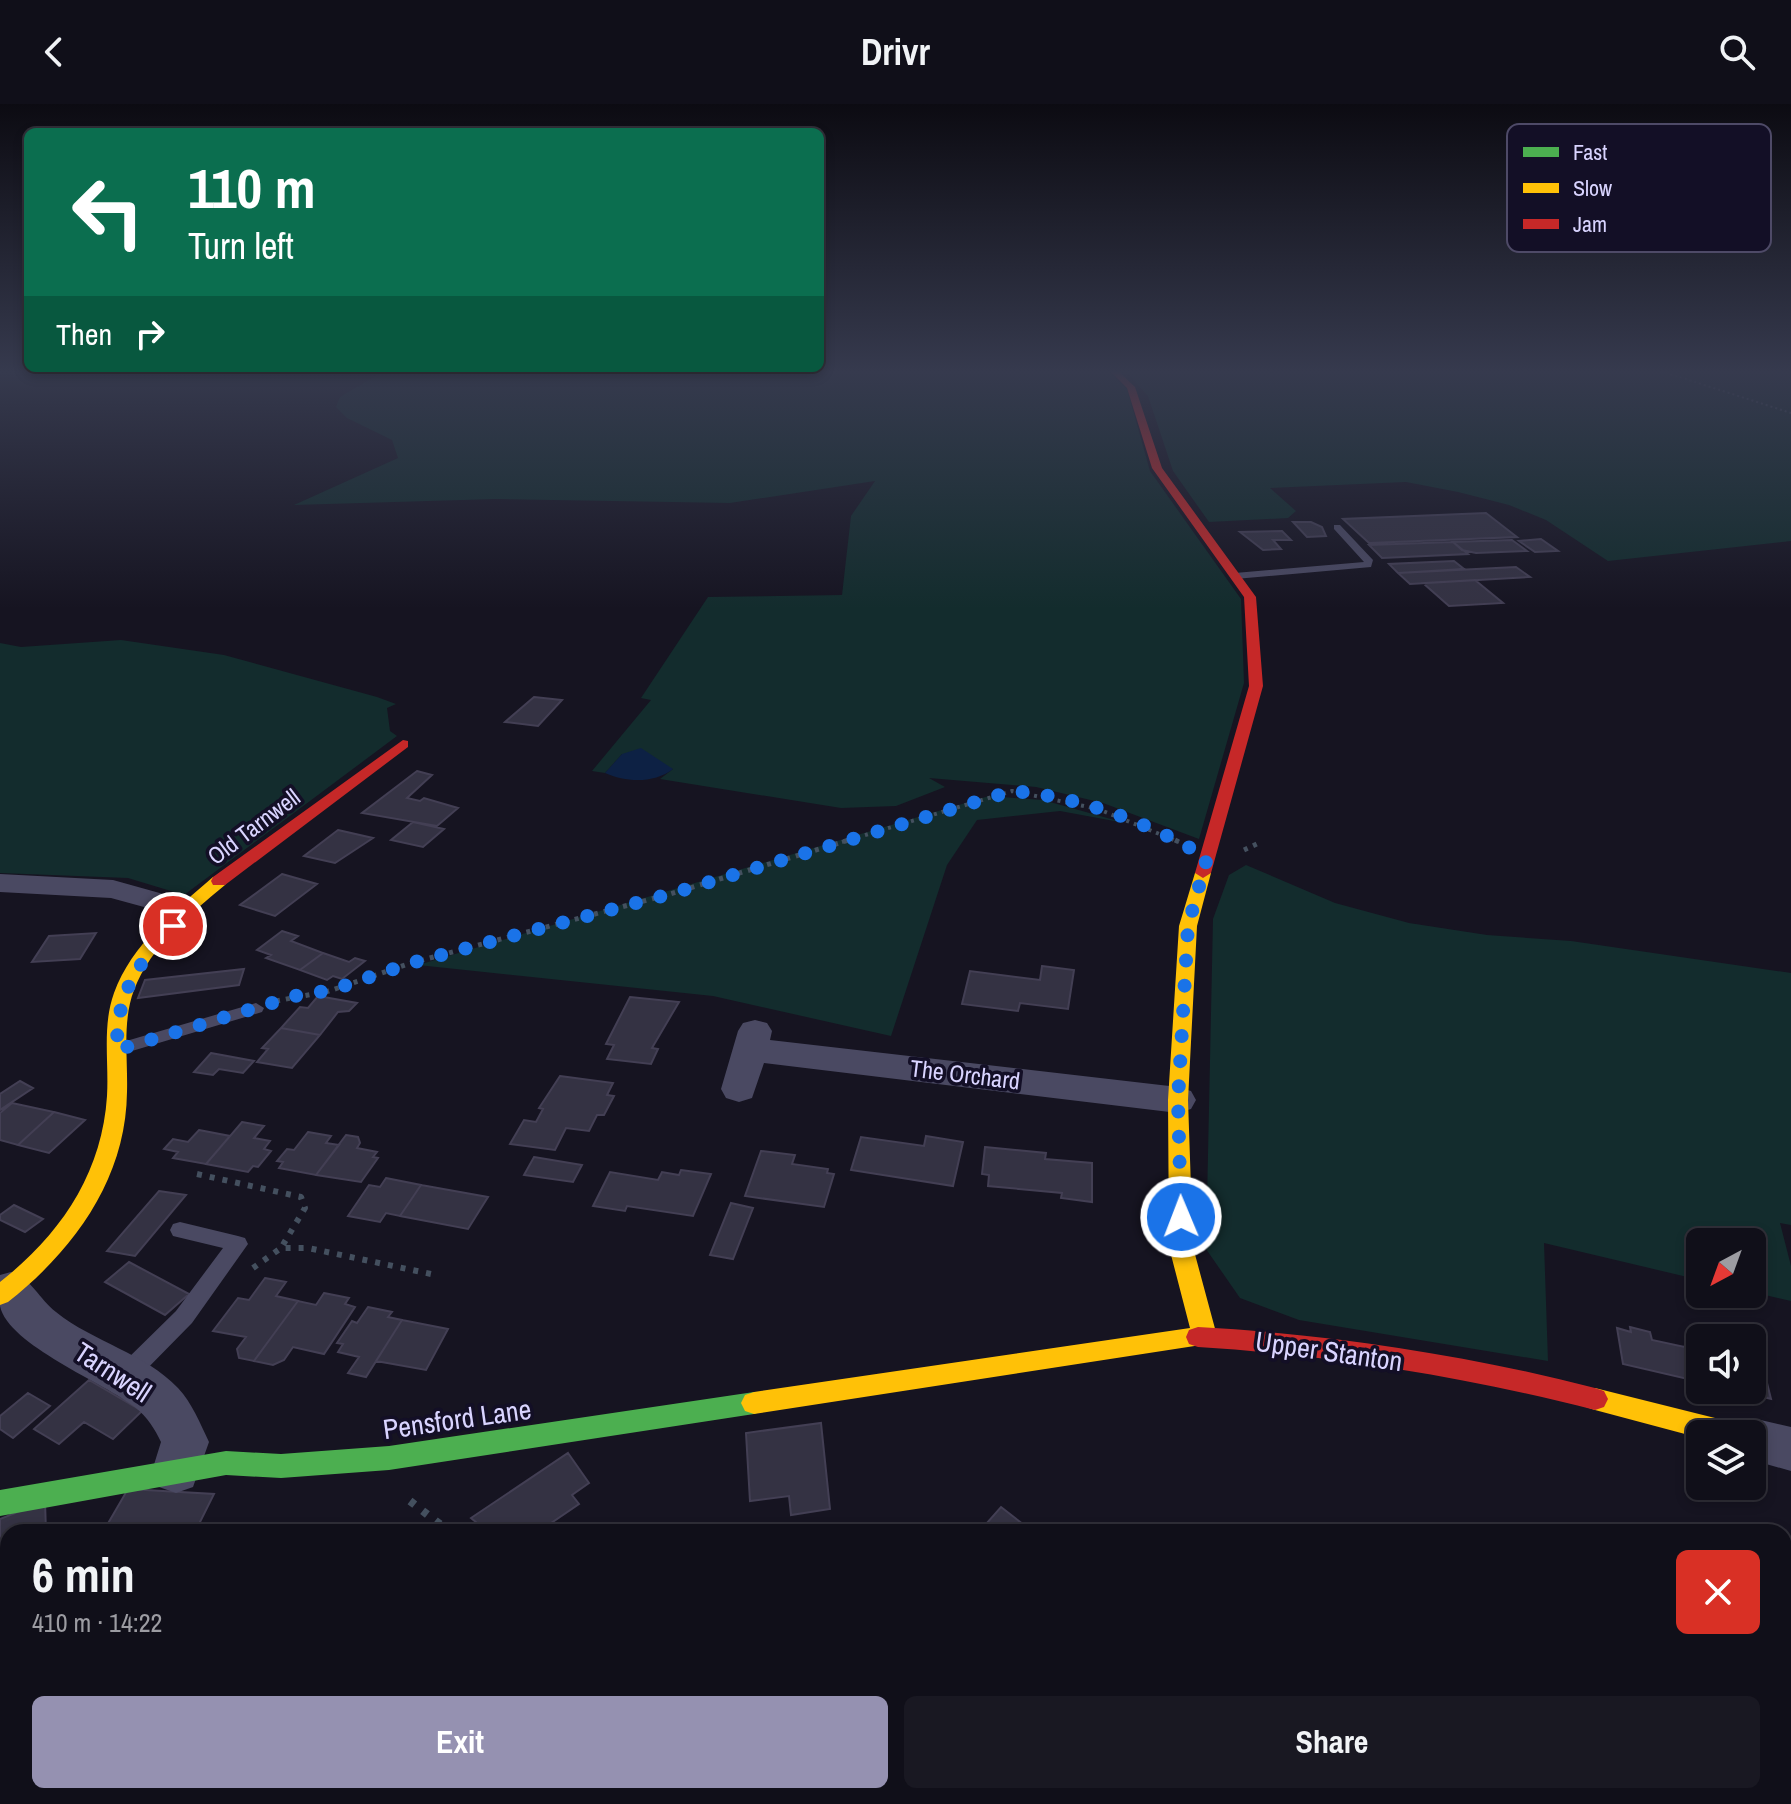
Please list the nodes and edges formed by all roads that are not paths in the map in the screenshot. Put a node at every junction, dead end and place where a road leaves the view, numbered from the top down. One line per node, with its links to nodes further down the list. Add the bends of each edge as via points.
1 (1151, 450): 3 (street, via 1157,468)
2 (1337, 527): 3 (lane, via 1367,565)
3 (1235, 576): 10 (street, via 1250,597 1256,686 1188,926)
4 (403, 744): 6 (street, Old Tarnwell)
5 (0, 883): 6 (street, via 113,889)
6 (188, 910): 8 (street, Old Tarnwell, via 128,982)
7 (256, 1008): 8 (lane)
8 (117, 1050): 12 (street, Old Tarnwell, via 117,1104 104,1161 78,1215 44,1261)
9 (739, 1089): 10 (street, The Orchard, via 753,1041)
10 (1178, 1100): 13 (street, via 1181,1247)
11 (180, 1230): 14 (lane, via 238,1244 184,1317)
12 (6, 1292): 14 (street, Tarnwell, via 44,1328)
13 (1205, 1336): 15 (street, Upper Stanton); 16 (street, Upper Stanton, via 1517,1379)
14 (124, 1377): 19 (street, Tarnwell, via 154,1395 175,1419 185,1442)
15 (922, 1378): 19 (street, Pensford Lane, via 389,1458 281,1466 226,1463)
16 (1686, 1422)
17 (1766, 1443): 18 (street)
18 (1791, 1449)
19 (176, 1471): 20 (street, Pensford Lane)
20 (0, 1503)

